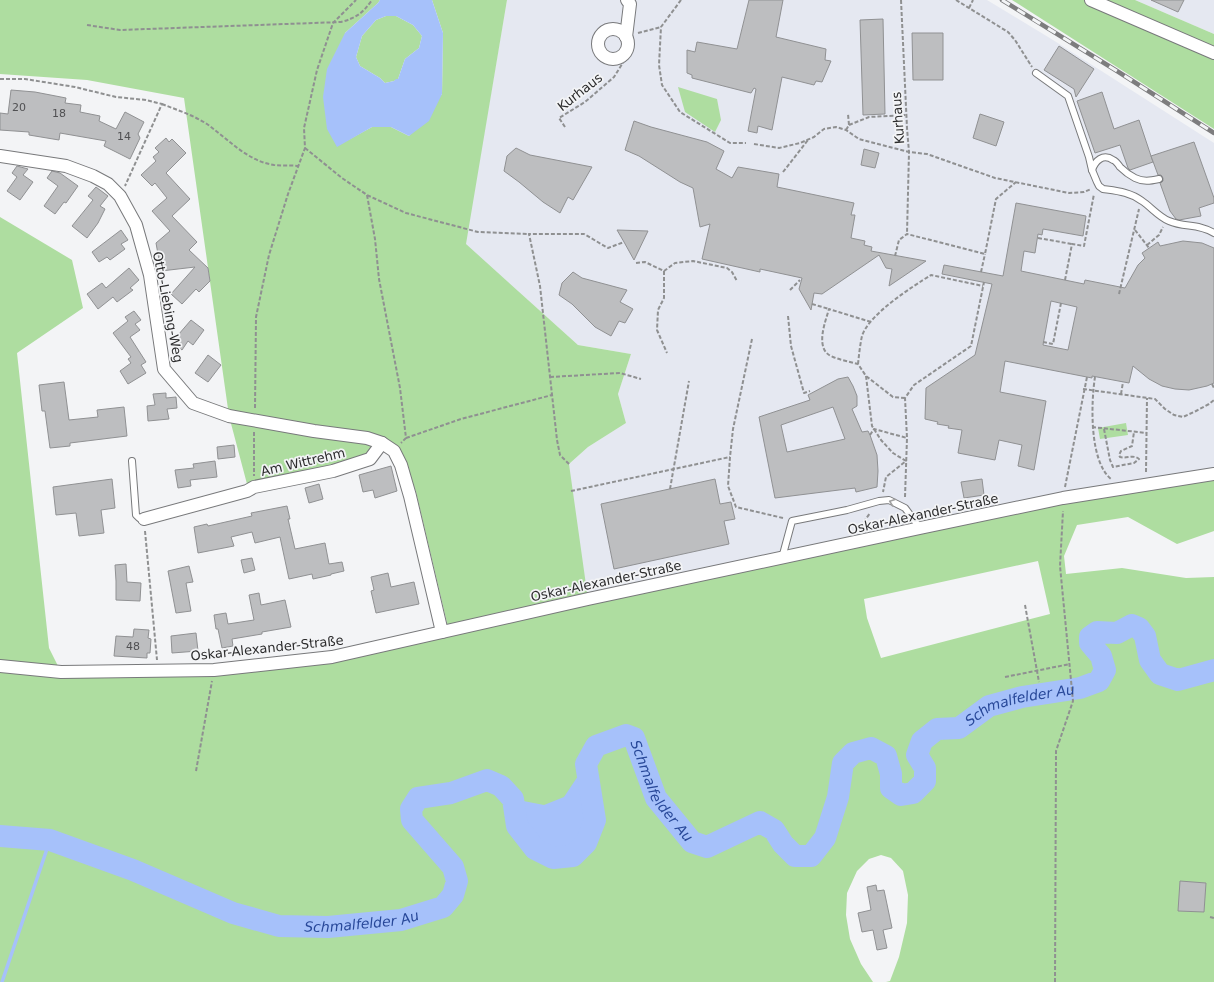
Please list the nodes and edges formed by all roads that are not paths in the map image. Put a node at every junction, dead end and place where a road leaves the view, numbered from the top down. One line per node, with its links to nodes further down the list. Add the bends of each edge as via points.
1 (627, 0): 3 (street, via 630,4)
2 (1091, 0): 4 (street)
3 (630, 37)
4 (1214, 52)
5 (1036, 73): 7 (lane, via 1068,96)
6 (0, 156): 10 (street, Otto-Liebing-Weg, via 66,166 108,184 120,196 136,225 150,275 164,369 193,403 229,416 367,438)
7 (1092, 170): 8 (lane, via 1094,163 1100,158 1108,157 1135,178 1146,181); 9 (lane, via 1098,186 1103,189 1131,194 1178,225 1202,227)
8 (1159, 179)
9 (1214, 233)
10 (382, 443): 13 (street, Am Wittrehm, via 370,459 333,471 254,487); 16 (street, via 394,451 401,465)
11 (132, 461): 13 (lane, via 136,515 138,518)
12 (1214, 474): 14 (street, Oskar-Alexander-Straße, via 1063,498)
13 (144, 518)
14 (920, 528): 15 (street, Oskar-Alexander-Straße); 15 (lane, one-way to 15, via 905,508 888,500 879,501 792,521)
15 (782, 558): 16 (street, Oskar-Alexander-Straße)
16 (442, 632): 17 (street, Oskar-Alexander-Straße, via 332,657 214,670 61,672)
17 (0, 666)

